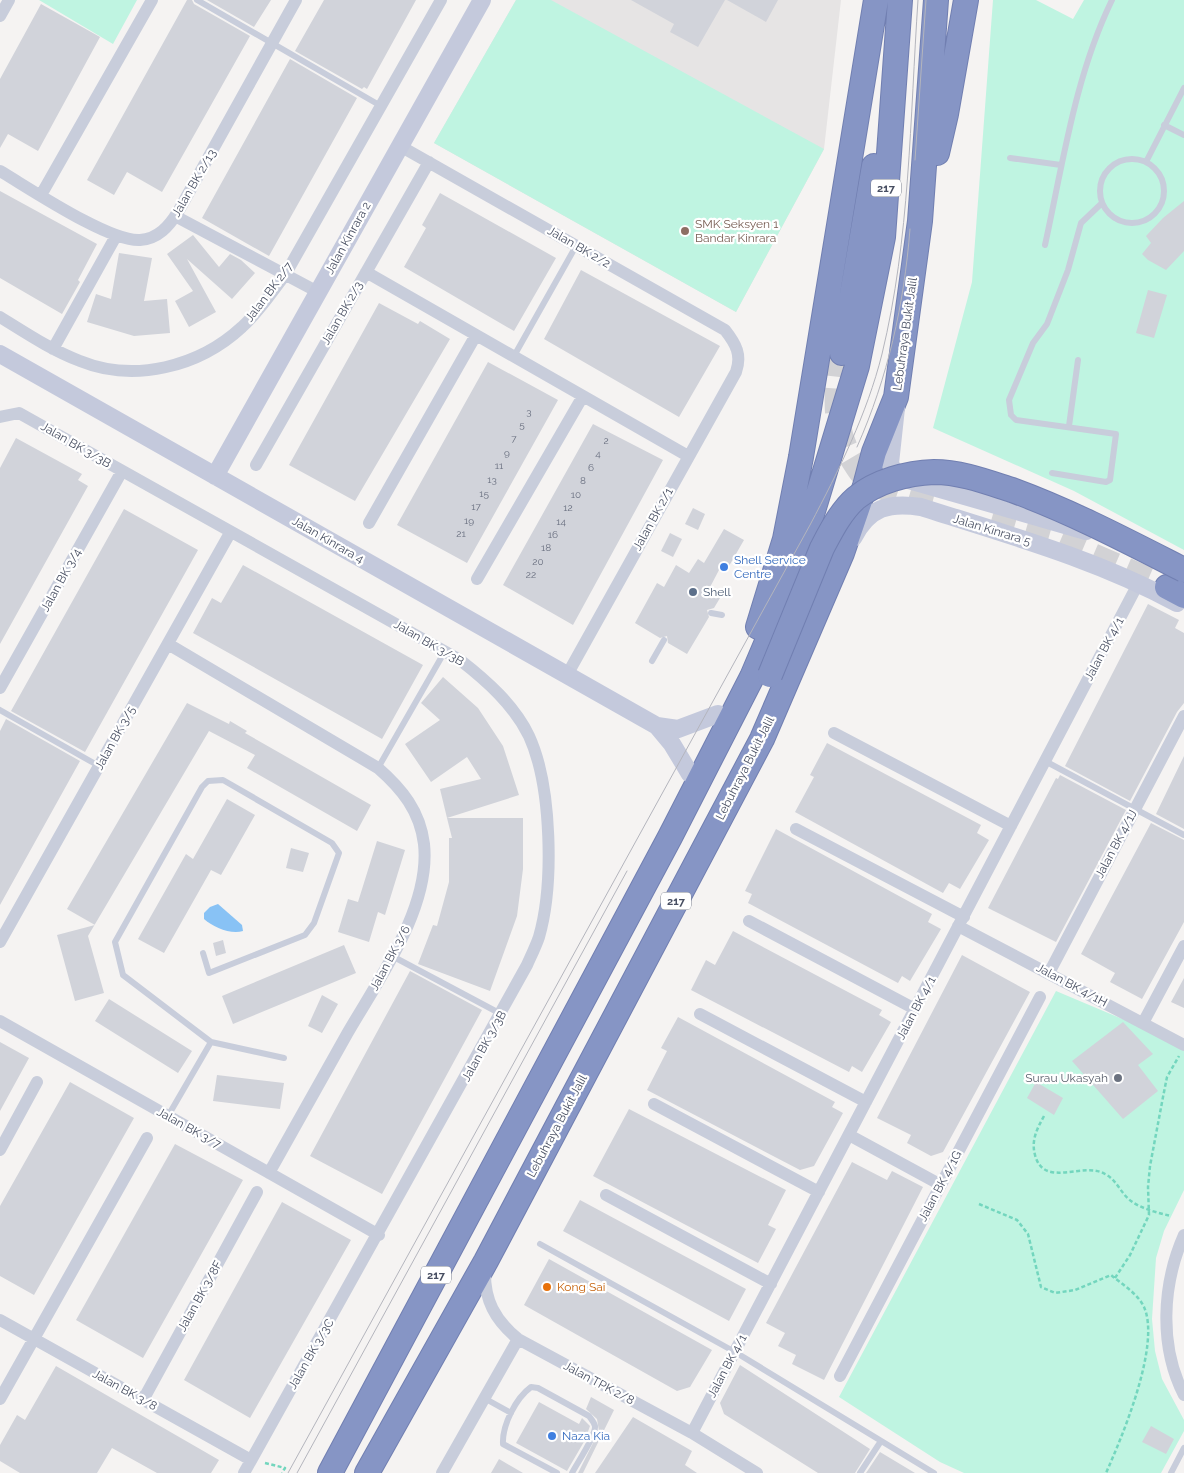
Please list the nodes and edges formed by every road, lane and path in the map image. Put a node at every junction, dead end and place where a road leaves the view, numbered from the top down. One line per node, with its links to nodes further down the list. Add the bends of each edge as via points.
1 (9, 0): 12 (street)
2 (152, 0): 24 (street)
3 (197, 0): 13 (lane)
4 (296, 0): 13 (street, Jalan BK 2/13)
5 (441, 0): 15 (street, Jalan BK 2/7)
6 (482, 0): 18 (street, Jalan Kinrara 2)
7 (876, 0): 67 (highway, via 818,362 785,540 762,616)
8 (936, 0): 27 (highway, Lebuhraya Bukit Jalil / 217)
9 (966, 0): 27 (highway, via 946,114)
10 (1112, 0): 22 (lane, via 1094,40)
11 (899, 4): 37 (highway, via 889,35 876,154); 79 (highway, 217, via 883,237 855,374 789,590 752,677)
12 (0, 16)
13 (272, 44): 15 (lane); 26 (street, Jalan BK 2/13)
14 (1184, 88): 16 (lane)
15 (381, 106): 32 (street, Jalan BK 2/7)
16 (1164, 125): 17 (lane); 21 (lane)
17 (1184, 135)
18 (400, 146): 20 (street, Jalan BK 2/2); 33 (street, Jalan Kinrara 2)
19 (1010, 158): 22 (lane)
20 (429, 162): 30 (street, Jalan BK 2/2); 31 (street, Jalan BK 2/3)
21 (1146, 162): 25 (lane, via 1127,159 1110,168 1101,184); 25 (lane, via 1160,175 1164,193 1162,203 1150,218 1142,222 1123,222 1114,218)
22 (1061, 166): 29 (lane)
23 (0, 171): 24 (street, Jalan BK 2/13)
24 (41, 195): 28 (street, Jalan BK 2/13)
25 (1102, 203): 45 (lane, via 1081,223 1068,270 1047,324 1029,352 1009,400 1011,415 1016,420)
26 (175, 216): 28 (street, Jalan BK 2/13, via 168,227 156,235 140,240); 32 (street)
27 (920, 221): 43 (highway, Lebuhraya Bukit Jalil / 217)
28 (116, 236): 36 (street)
29 (1045, 244)
30 (576, 246): 39 (lane); 41 (street, Jalan BK 2/2, via 725,330 737,345)
31 (366, 272): 35 (street); 47 (street, Jalan BK 2/3)
32 (285, 275): 33 (street); 36 (street, Jalan BK 2/7, via 241,328 222,343 180,363 156,370 106,370)
33 (318, 292): 50 (street, Jalan Kinrara 2)
34 (0, 317): 36 (street, Jalan BK 2/7)
35 (476, 335): 39 (street); 51 (street)
36 (53, 349)
37 (842, 353)
38 (0, 354): 50 (street, Jalan Kinrara 4)
39 (514, 356): 42 (street)
40 (1078, 360): 45 (lane)
41 (739, 363): 46 (street, Jalan BK 2/1)
42 (582, 396): 46 (street); 53 (street)
43 (896, 397): 54 (highway, Lebuhraya Bukit Jalil / 217); 56 (street, Jalan Kinrara 5, via 890,463 902,478 1077,528)
44 (0, 417): 48 (street, Jalan BK 3/3B, via 19,413)
45 (1069, 426): 49 (lane, via 1116,434 1110,480)
46 (688, 456): 64 (street, Jalan BK 2/1)
47 (256, 465)
48 (122, 471): 52 (street, Jalan BK 3/3B); 65 (street, Jalan BK 3/4)
49 (1052, 473)
50 (215, 476): 64 (street, Jalan Kinrara 4)
51 (369, 522)
52 (230, 533): 61 (street, Jalan BK 3/5); 62 (street, Jalan BK 3/3B)
53 (477, 579)
54 (830, 582): 55 (street, Jalan Kinrara 5, via 858,528 869,515 900,503 1033,542); 116 (highway, Lebuhraya Bukit Jalil / 217, via 762,739)
55 (1139, 582): 57 (street, Jalan Kinrara 5); 71 (street, Jalan BK 4/1)
56 (1180, 582): 79 (highway, bridge, via 1059,507 960,475 934,472 890,480 856,499 831,530 770,675 703,801)
57 (1184, 607)
58 (711, 613): 59 (lane)
59 (722, 615)
60 (664, 640): 63 (lane)
61 (168, 644): 72 (street, Jalan BK 3/5); 73 (street, Jalan BK 3/6)
62 (444, 651): 73 (lane); 91 (street, Jalan BK 3/3B, via 481,677 514,712 529,736 543,791 548,878 539,937)
63 (652, 661)
64 (567, 675): 69 (street, Jalan Kinrara 4)
65 (0, 688)
66 (0, 710): 72 (lane)
67 (718, 714): 69 (street, Jalan Kinrara 4, via 678,730); 74 (highway)
68 (1184, 716): 75 (street, Jalan BK 4/1J)
69 (656, 726): 74 (street, Jalan Kinrara 4, via 672,744)
70 (834, 733): 76 (street)
71 (1045, 761): 75 (lane); 76 (street, Jalan BK 4/1)
72 (99, 766): 83 (street, Jalan BK 3/5)
73 (378, 768): 86 (street, Jalan BK 3/6, via 410,800 424,844 419,893)
74 (690, 774): 80 (highway, via 652,852)
75 (1135, 809): 78 (lane); 87 (street, Jalan BK 4/1J)
76 (1011, 826): 82 (street, Jalan BK 4/1)
77 (796, 829): 82 (street, Jalan BK 4/1H)
78 (1184, 835)
79 (670, 837): 80 (highway, 217)
80 (647, 880): 136 (highway, 217)
81 (749, 921): 89 (street)
82 (961, 921): 87 (street, Jalan BK 4/1H); 89 (street, Jalan BK 4/1)
83 (0, 942)
84 (1184, 946): 93 (street)
85 (203, 953): 94 (lane, via 209,973 305,935 314,923 339,854 332,843 223,780 208,780 202,787 115,942 123,975)
86 (392, 956): 91 (lane); 105 (street, Jalan BK 3/6)
87 (1049, 973): 93 (street, Jalan BK 4/1H)
88 (1040, 997): 106 (street, Jalan BK 4/1G)
89 (915, 1009): 98 (street, Jalan BK 4/1)
90 (700, 1014): 98 (street)
91 (501, 1015): 113 (street, Jalan BK 3/3B)
92 (0, 1020): 100 (street, Jalan BK 3/7)
93 (1143, 1023): 95 (street, Jalan BK 4/1H)
94 (211, 1042): 96 (lane); 100 (lane)
95 (1182, 1050): 111 (path, via 1167,1077 1148,1187)
96 (284, 1058)
97 (37, 1082): 104 (street)
98 (866, 1102): 102 (street, Jalan BK 4/1)
99 (654, 1104): 108 (street)
100 (168, 1116): 105 (street, Jalan BK 3/7)
101 (1044, 1116): 111 (path, via 1034,1138 1033,1149 1036,1161 1044,1170 1065,1174 1078,1170 1104,1173 1131,1201)
102 (848, 1136): 106 (street); 108 (street, Jalan BK 4/1)
103 (147, 1138): 120 (street)
104 (0, 1150)
105 (269, 1173): 113 (street, Jalan BK 3/7)
106 (941, 1184): 123 (street, Jalan BK 4/1G)
107 (257, 1192): 127 (street, Jalan BK 3/8F)
108 (819, 1192): 118 (street, Jalan BK 4/1)
109 (606, 1195): 118 (street)
110 (979, 1204): 117 (path, via 1017,1220 1028,1234 1041,1286 1056,1293 1075,1290 1112,1275)
111 (1150, 1209): 112 (path); 117 (path, via 1134,1247)
112 (1171, 1216)
113 (379, 1235): 132 (street, Jalan BK 3/3C)
114 (1184, 1235): 124 (street, via 1175,1255 1166,1297 1167,1338 1176,1379)
115 (540, 1244): 122 (lane)
116 (486, 1261): 121 (street, Jalan TPK 2/8, via 488,1301 504,1328); 137 (highway, Lebuhraya Bukit Jalil / 217)
117 (1115, 1278): 144 (path, via 1134,1294 1144,1308 1147,1347 1142,1377)
118 (770, 1284): 122 (street, Jalan BK 4/1)
119 (0, 1320): 120 (street, Jalan BK 3/8)
120 (34, 1339): 126 (street); 127 (street, Jalan BK 3/8)
121 (518, 1339): 125 (street); 129 (street, Jalan TPK 2/8)
122 (735, 1352): 129 (street, Jalan BK 4/1); 130 (lane)
123 (840, 1376)
124 (1184, 1395)
125 (484, 1398): 128 (lane); 138 (street)
126 (0, 1399)
127 (143, 1400): 132 (street, Jalan BK 3/8)
128 (511, 1413): 139 (lane, via 502,1437 503,1444); 140 (lane, via 531,1387 589,1416 595,1423 595,1429)
129 (692, 1433): 133 (street, Jalan TPK 2/8)
130 (881, 1441): 142 (lane); 143 (lane)
131 (1184, 1448): 145 (lane)
132 (251, 1460): 134 (street, Jalan BK 3/3C); 135 (path, via 285,1468)
133 (739, 1468): 141 (street, Jalan TPK 2/8)
134 (244, 1473)
135 (282, 1473)
136 (330, 1473)
137 (367, 1473)
138 (442, 1473)
139 (558, 1473)
140 (572, 1473)
141 (757, 1473)
142 (860, 1473)
143 (934, 1473)
144 (1106, 1473)
145 (1171, 1473)

